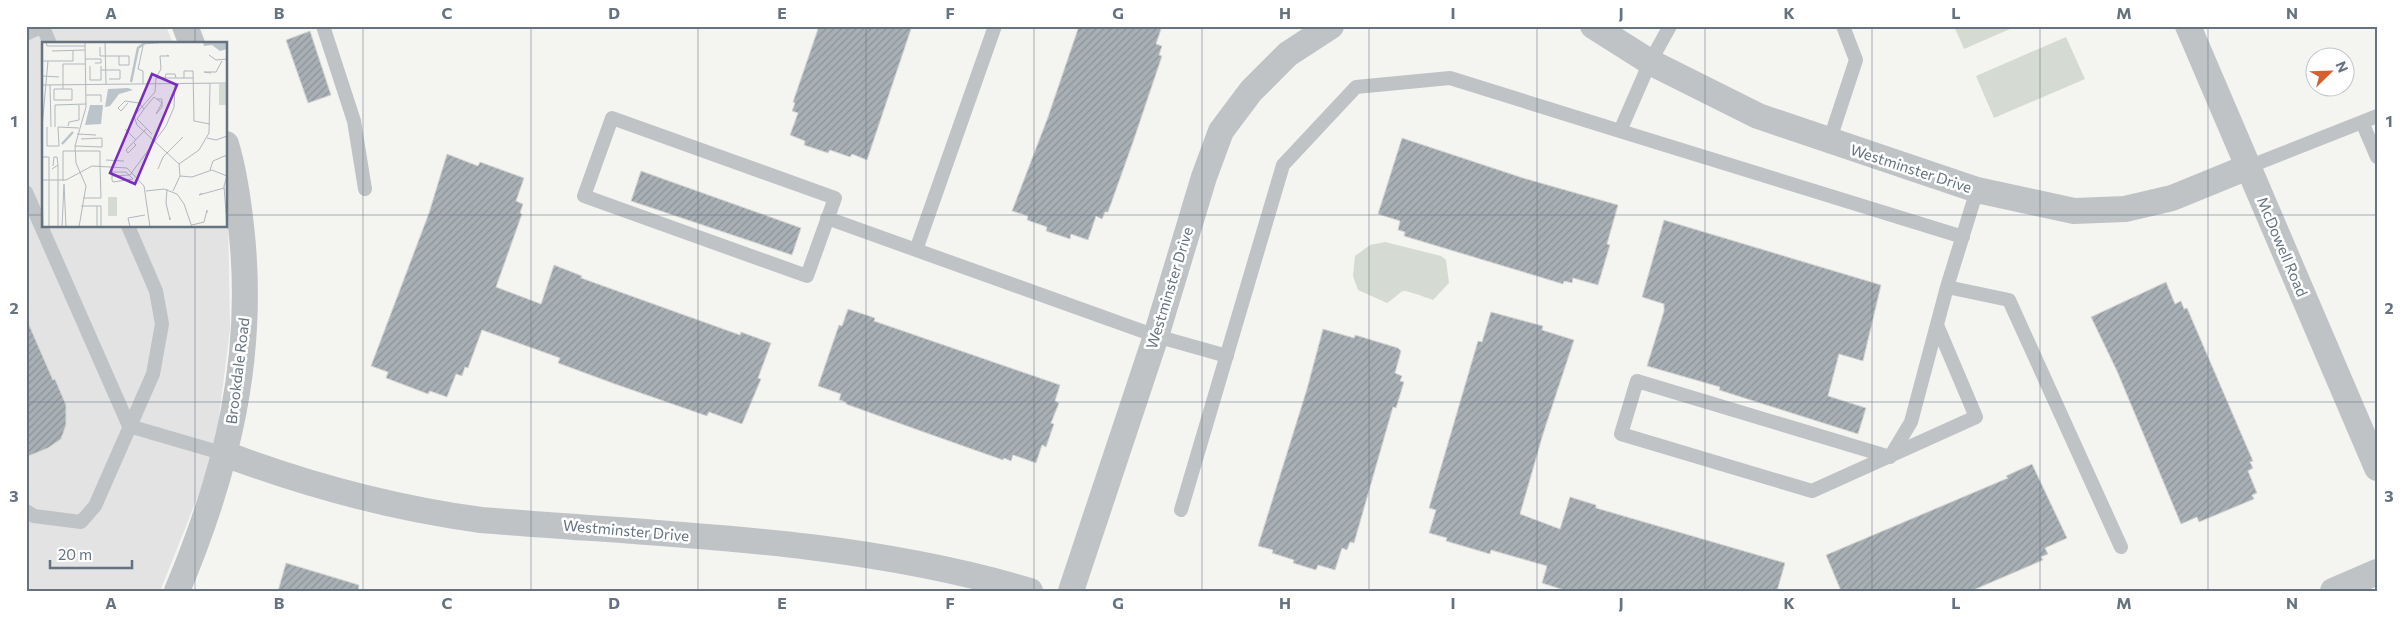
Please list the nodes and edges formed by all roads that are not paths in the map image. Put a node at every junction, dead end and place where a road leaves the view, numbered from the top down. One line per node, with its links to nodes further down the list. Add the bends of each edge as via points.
1 (43, 26): 10 (lane); 11 (lane)
2 (185, 26): 12 (street)
3 (323, 26): 21 (lane, via 354,121)
4 (995, 26): 27 (lane)
5 (1331, 26): 30 (street, Westminster Drive, via 1288,54 1251,91 1220,131)
6 (1593, 26): 13 (street, Westminster Drive)
7 (1670, 26): 13 (lane)
8 (1843, 26): 17 (lane, via 1856,60)
9 (2188, 26): 20 (street, McDowell Road)
10 (26, 34)
11 (49, 42)
12 (191, 42)
13 (1650, 62): 16 (lane); 17 (street, Westminster Drive, via 1758,116)
14 (2377, 116): 15 (lane)
15 (2362, 122): 19 (lane); 20 (lane)
16 (1620, 131): 26 (lane); 31 (lane, via 1450,78 1356,86 1283,165)
17 (1829, 142): 22 (street, Westminster Drive)
18 (228, 154): 33 (street, Brookdale Road, via 239,208 246,307 239,389)
19 (2377, 157)
20 (2248, 167): 22 (street, Westminster Drive, via 2172,198 2125,209 2074,211); 35 (street, McDowell Road)
21 (365, 189)
22 (1977, 190): 26 (lane)
23 (26, 192): 32 (lane)
24 (827, 218): 24 (lane, via 807,276 584,196 612,118 834,198); 27 (lane)
25 (129, 228): 32 (lane, via 156,291 162,324 153,374)
26 (1963, 237): 28 (lane)
27 (916, 250): 30 (lane)
28 (1947, 287): 29 (lane); 38 (lane, via 2009,300)
29 (1937, 325): 34 (lane, via 1911,422); 34 (lane, via 1976,417)
30 (1156, 336): 31 (lane); 42 (street, Westminster Drive)
31 (1227, 356): 36 (lane)
32 (129, 426): 33 (lane); 37 (lane, via 95,506 81,522 34,516)
33 (225, 454): 40 (street, Brookdale Road); 41 (street, Westminster Drive, via 313,484 431,513 482,520 840,549 930,564)
34 (1890, 457): 34 (lane, via 1637,381 1621,434 1812,491)
35 (2377, 468)
36 (1182, 510)
37 (26, 511)
38 (2120, 547)
39 (2377, 572): 43 (street)
40 (177, 591)
41 (1030, 591)
42 (1071, 591)
43 (2333, 591)

